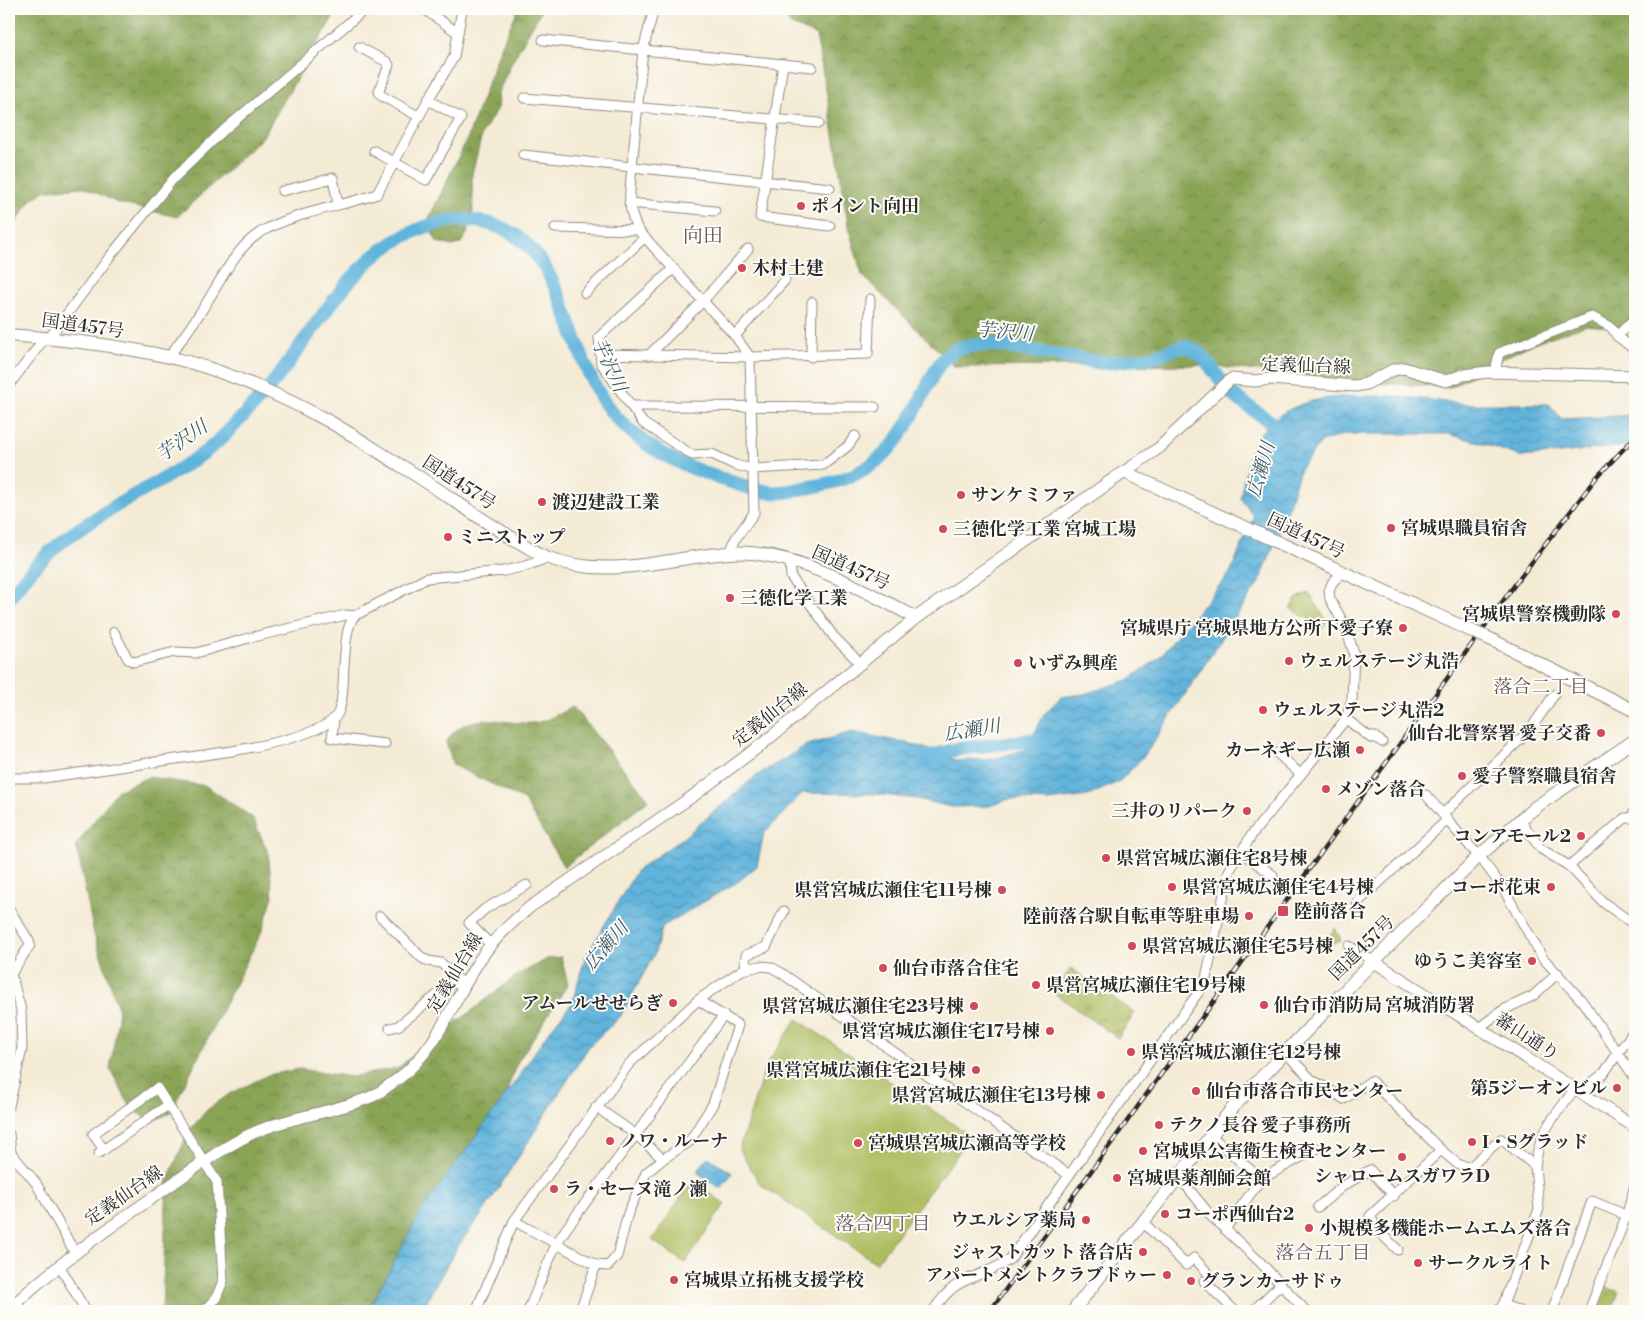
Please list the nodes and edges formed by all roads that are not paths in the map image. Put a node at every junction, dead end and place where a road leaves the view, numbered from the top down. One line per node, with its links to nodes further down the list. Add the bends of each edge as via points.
1 (365, 9): 42 (street, via 224,130 174,178)
2 (424, 9): 5 (street)
3 (462, 9): 6 (street)
4 (654, 9): 9 (street)
5 (437, 12): 6 (street)
6 (458, 33): 13 (street, via 454,57)
7 (543, 40): 9 (street)
8 (359, 47): 15 (street, via 389,66 380,95)
9 (643, 50): 10 (street); 14 (street)
10 (783, 64): 11 (street); 16 (street)
11 (812, 67)
12 (524, 98): 14 (street)
13 (428, 100): 15 (street); 20 (street, via 461,118 431,173 426,180)
14 (636, 108): 16 (street); 21 (street)
15 (418, 116): 20 (street)
16 (776, 119): 17 (street); 22 (street)
17 (819, 123)
18 (374, 151): 20 (street)
19 (523, 155): 21 (street)
20 (393, 162): 26 (street, via 377,194)
21 (632, 166): 22 (street); 25 (street)
22 (765, 182): 23 (street); 28 (street, via 760,217)
23 (830, 188)
24 (282, 191): 26 (street, via 333,178)
25 (629, 203): 27 (street); 30 (street, via 630,214)
26 (338, 204): 47 (street, via 272,226 245,245 230,261)
27 (715, 211)
28 (830, 226)
29 (555, 228): 30 (street)
30 (641, 234): 32 (street); 34 (street)
31 (748, 249): 36 (street)
32 (674, 268): 36 (street); 44 (street, via 599,337)
33 (785, 280): 40 (street)
34 (585, 293)
35 (870, 299): 46 (street, via 868,354)
36 (703, 301): 40 (street); 45 (street)
37 (812, 302): 46 (street)
38 (1635, 318): 41 (street)
39 (9, 335): 42 (highway, 国道457号)
40 (735, 336): 48 (street)
41 (1617, 336): 43 (street); 49 (street, via 1611,327 1592,317 1499,353)
42 (47, 338): 47 (highway, 国道457号); 51 (street)
43 (1635, 350)
44 (600, 354): 45 (street); 52 (street, via 601,363)
45 (649, 355): 48 (street)
46 (811, 356): 48 (street)
47 (170, 357): 59 (highway, 国道457号, via 235,378 320,416)
48 (750, 357): 53 (street)
49 (1495, 372): 50 (main road, 定義仙台線); 57 (main road, 定義仙台線, via 1446,381 1404,368 1355,386 1230,379 1159,448)
50 (1635, 376)
51 (9, 385)
52 (631, 406): 53 (street); 56 (street, via 643,422 692,455 712,454)
53 (750, 406): 54 (street); 56 (street)
54 (875, 407)
55 (855, 436): 56 (street, via 848,446 823,465)
56 (753, 471): 58 (street, via 754,513 736,538)
57 (1124, 472): 61 (highway, 国道457号); 63 (highway)
58 (730, 553): 59 (highway, 国道457号, via 617,569 585,568); 60 (highway, 国道457号)
59 (547, 558): 62 (street, via 504,571 427,578)
60 (790, 560): 63 (highway, 国道457号); 65 (street, via 791,576 834,637)
61 (1342, 572): 67 (highway, 国道457号, bridge, via 1490,639); 69 (street, via 1332,583 1330,600 1344,624 1354,653 1356,672)
62 (354, 616): 64 (street, via 346,615 196,653 175,652 134,662 128,659); 68 (street, via 347,628 340,706)
63 (916, 618): 65 (main road, 定義仙台線)
64 (114, 632)
65 (861, 664): 90 (main road, 定義仙台線, via 693,796 530,907)
66 (1554, 695): 78 (street, via 1530,730)
67 (1635, 711)
68 (334, 718): 72 (street, via 332,738); 75 (street, via 322,727 260,746 50,777)
69 (1346, 719): 70 (street, via 1371,738 1373,736); 74 (street)
70 (1382, 742)
71 (1634, 743): 79 (highway, 国道457号)
72 (385, 744)
73 (1277, 753): 74 (street)
74 (1300, 774): 80 (street)
75 (9, 778)
76 (1426, 795): 78 (street)
77 (1635, 810): 82 (street, via 1632,818 1625,818)
78 (1445, 817): 81 (street); 85 (street)
79 (1520, 820): 81 (highway, 国道457号); 82 (street, via 1541,849)
80 (1241, 852): 83 (street); 117 (street, via 1230,871 1205,983)
81 (1479, 856): 92 (highway, 国道457号); 94 (street, via 1504,890 1542,957)
82 (1569, 866): 89 (street, via 1604,903)
83 (1273, 875)
84 (527, 884): 90 (street, via 485,909 469,923)
85 (1357, 903)
86 (9, 909): 105 (street, via 30,945 10,977 21,1010 22,1049)
87 (784, 910): 93 (street, via 766,947 746,955 745,962)
88 (380, 916): 95 (street, via 422,958 441,963)
89 (1635, 925)
90 (490, 944): 95 (main road, 定義仙台線)
91 (1349, 946): 92 (street)
92 (1373, 961): 98 (main road, 蕃山通り); 101 (highway, 国道457号)
93 (749, 968): 96 (street); 117 (street, via 771,967 780,972)
94 (1558, 973): 98 (street, via 1534,996 1503,1010); 102 (street, via 1582,1001)
95 (465, 985): 99 (street, via 452,983 398,1026); 115 (main road, 定義仙台線, via 432,1044 400,1077 375,1095 273,1125)
96 (698, 1000): 97 (street); 107 (street, via 629,1064)
97 (724, 1015): 110 (street); 114 (street, via 738,1025 713,1104 690,1142)
98 (1480, 1027): 104 (main road, 蕃山通り)
99 (390, 1028)
100 (1635, 1030): 102 (street)
101 (1285, 1052): 111 (highway, 国道457号); 113 (street, via 1311,1079 1344,1100 1371,1081)
102 (1618, 1054): 103 (street); 104 (street, via 1604,1072)
103 (1635, 1078)
104 (1578, 1090): 108 (main road, 蕃山通り); 116 (street, via 1560,1106 1544,1131)
105 (9, 1106)
106 (168, 1106): 106 (street, via 157,1088 93,1134 101,1152); 115 (street)
107 (596, 1107): 110 (street); 124 (street)
108 (1635, 1127)
109 (9, 1134): 129 (street, via 11,1153 36,1183)
110 (635, 1134): 114 (street); 127 (street)
111 (1211, 1136): 118 (highway, 国道457号); 119 (street)
112 (1318, 1148): 119 (street)
113 (1441, 1150): 116 (street, via 1459,1165 1470,1167 1501,1140); 121 (street)
114 (663, 1159): 131 (street, via 646,1173 628,1213 617,1256 608,1266)
115 (204, 1162): 129 (main road, 定義仙台線); 136 (street, via 217,1182 223,1281 216,1298)
116 (1535, 1166): 134 (street, via 1539,1209)
117 (1069, 1174): 140 (street, via 1010,1259 956,1286 945,1294)
118 (1178, 1177): 125 (highway, 国道457号); 126 (street)
119 (1261, 1179): 126 (street)
120 (1635, 1185): 123 (street)
121 (1394, 1196): 122 (street, via 1370,1170 1343,1186); 128 (street, via 1370,1216 1378,1231)
122 (1318, 1208)
123 (1631, 1216): 146 (street, via 1592,1202); 147 (street)
124 (514, 1221): 127 (street); 137 (street)
125 (1143, 1222): 141 (highway, 国道457号); 142 (street, via 1186,1265 1194,1258)
126 (1225, 1229): 132 (street)
127 (556, 1244): 131 (street); 138 (street)
128 (1398, 1250)
129 (75, 1253): 130 (main road, 定義仙台線)
130 (59, 1265): 133 (main road, 定義仙台線); 135 (street)
131 (596, 1265): 139 (street)
132 (1281, 1284): 143 (street); 144 (street)
133 (16, 1308)
134 (1501, 1308): 145 (street)
135 (86, 1311)
136 (204, 1311)
137 (476, 1311)
138 (528, 1311)
139 (580, 1311)
140 (933, 1311)
141 (1073, 1311)
142 (1235, 1311)
143 (1253, 1311)
144 (1306, 1311)
145 (1520, 1311)
146 (1552, 1311)
147 (1589, 1311)

